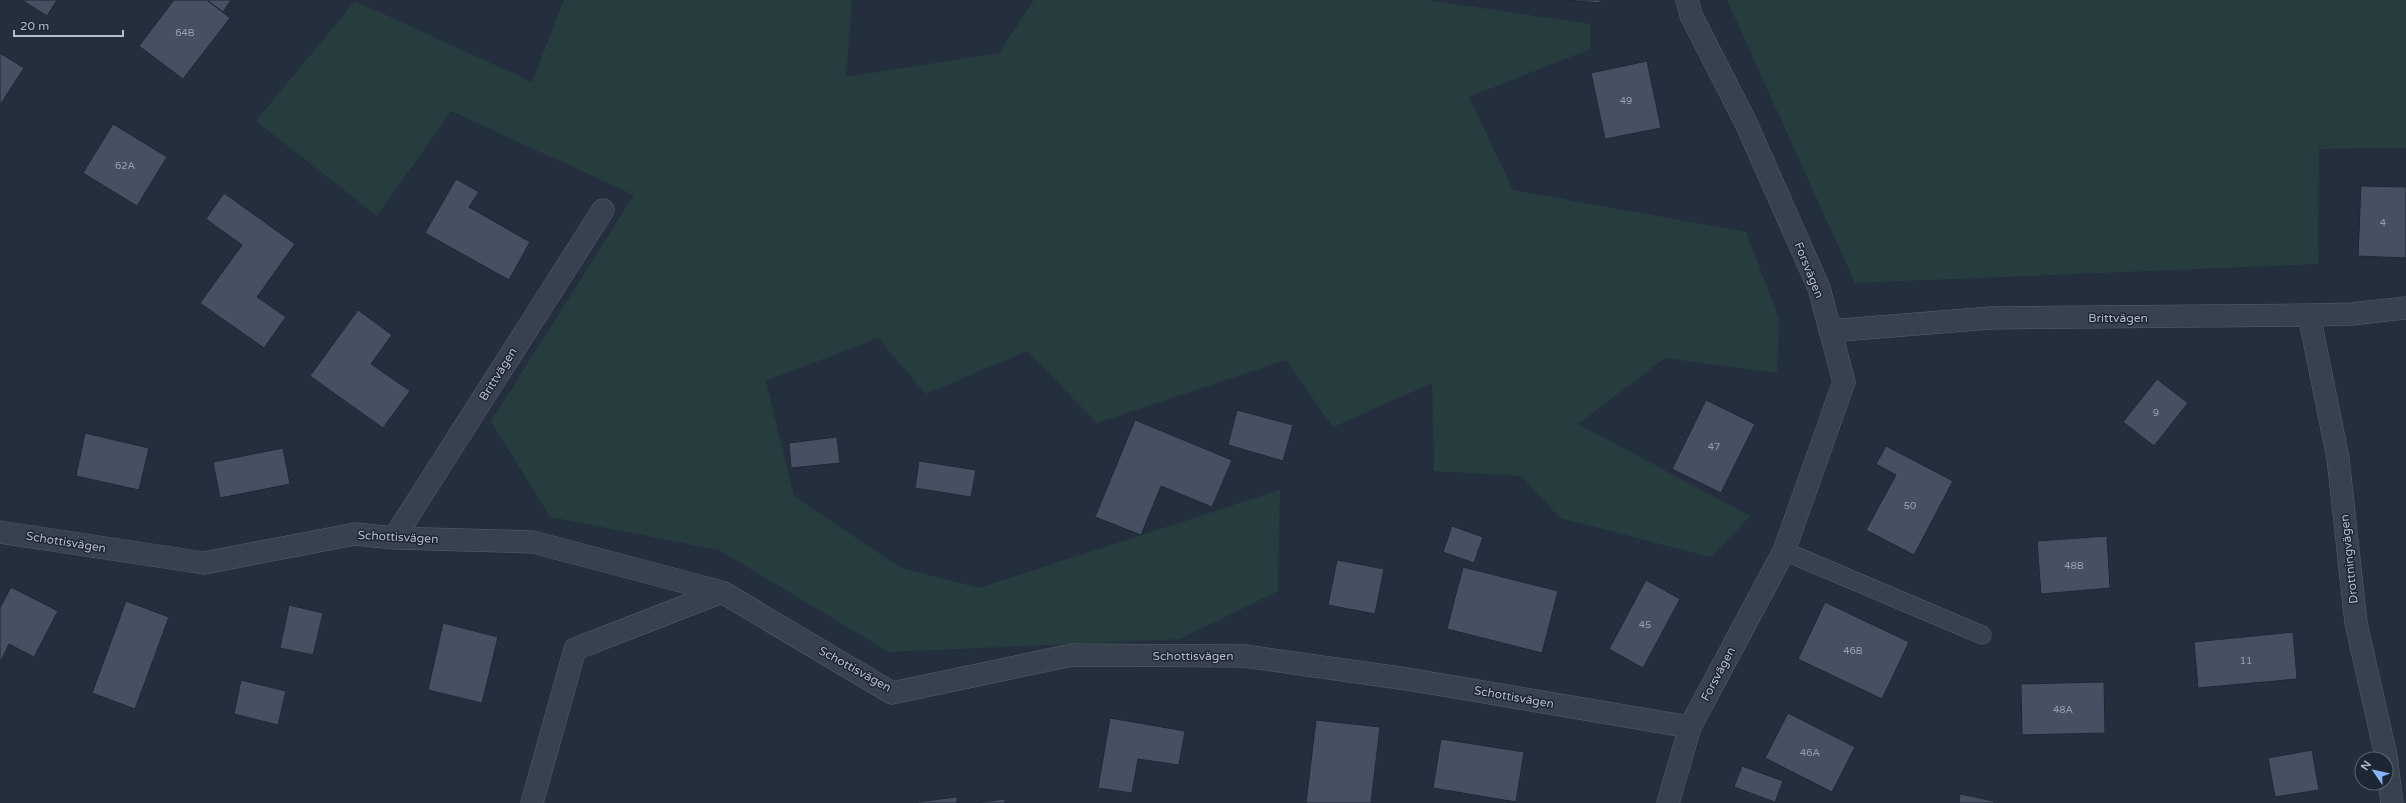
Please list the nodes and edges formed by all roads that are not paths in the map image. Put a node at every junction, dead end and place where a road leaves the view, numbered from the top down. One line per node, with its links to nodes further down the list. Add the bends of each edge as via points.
1 (1687, 0): 5 (street, Forsvägen, via 1691,15 1746,123 1816,281)
2 (603, 210): 7 (street, Brittvägen)
3 (2406, 308): 4 (street, Brittvägen)
4 (2309, 316): 5 (street, Brittvägen, via 1990,318); 12 (street, Drottningvägen, via 2338,458 2356,623)
5 (1830, 331): 8 (street, Forsvägen, via 1844,382)
6 (0, 532): 7 (street, Schottisvägen, via 204,563 355,534)
7 (394, 538): 9 (street, Schottisvägen, via 533,542)
8 (1784, 551): 10 (lane); 11 (street, Forsvägen)
9 (722, 592): 11 (street, Schottisvägen, via 892,693 1072,655 1245,656 1407,679); 13 (street, via 575,649)
10 (1982, 634)
11 (1690, 727): 14 (street, Forsvägen)
12 (2396, 759): 15 (street, Drottningvägen)
13 (532, 803)
14 (1668, 803)
15 (2392, 803)

